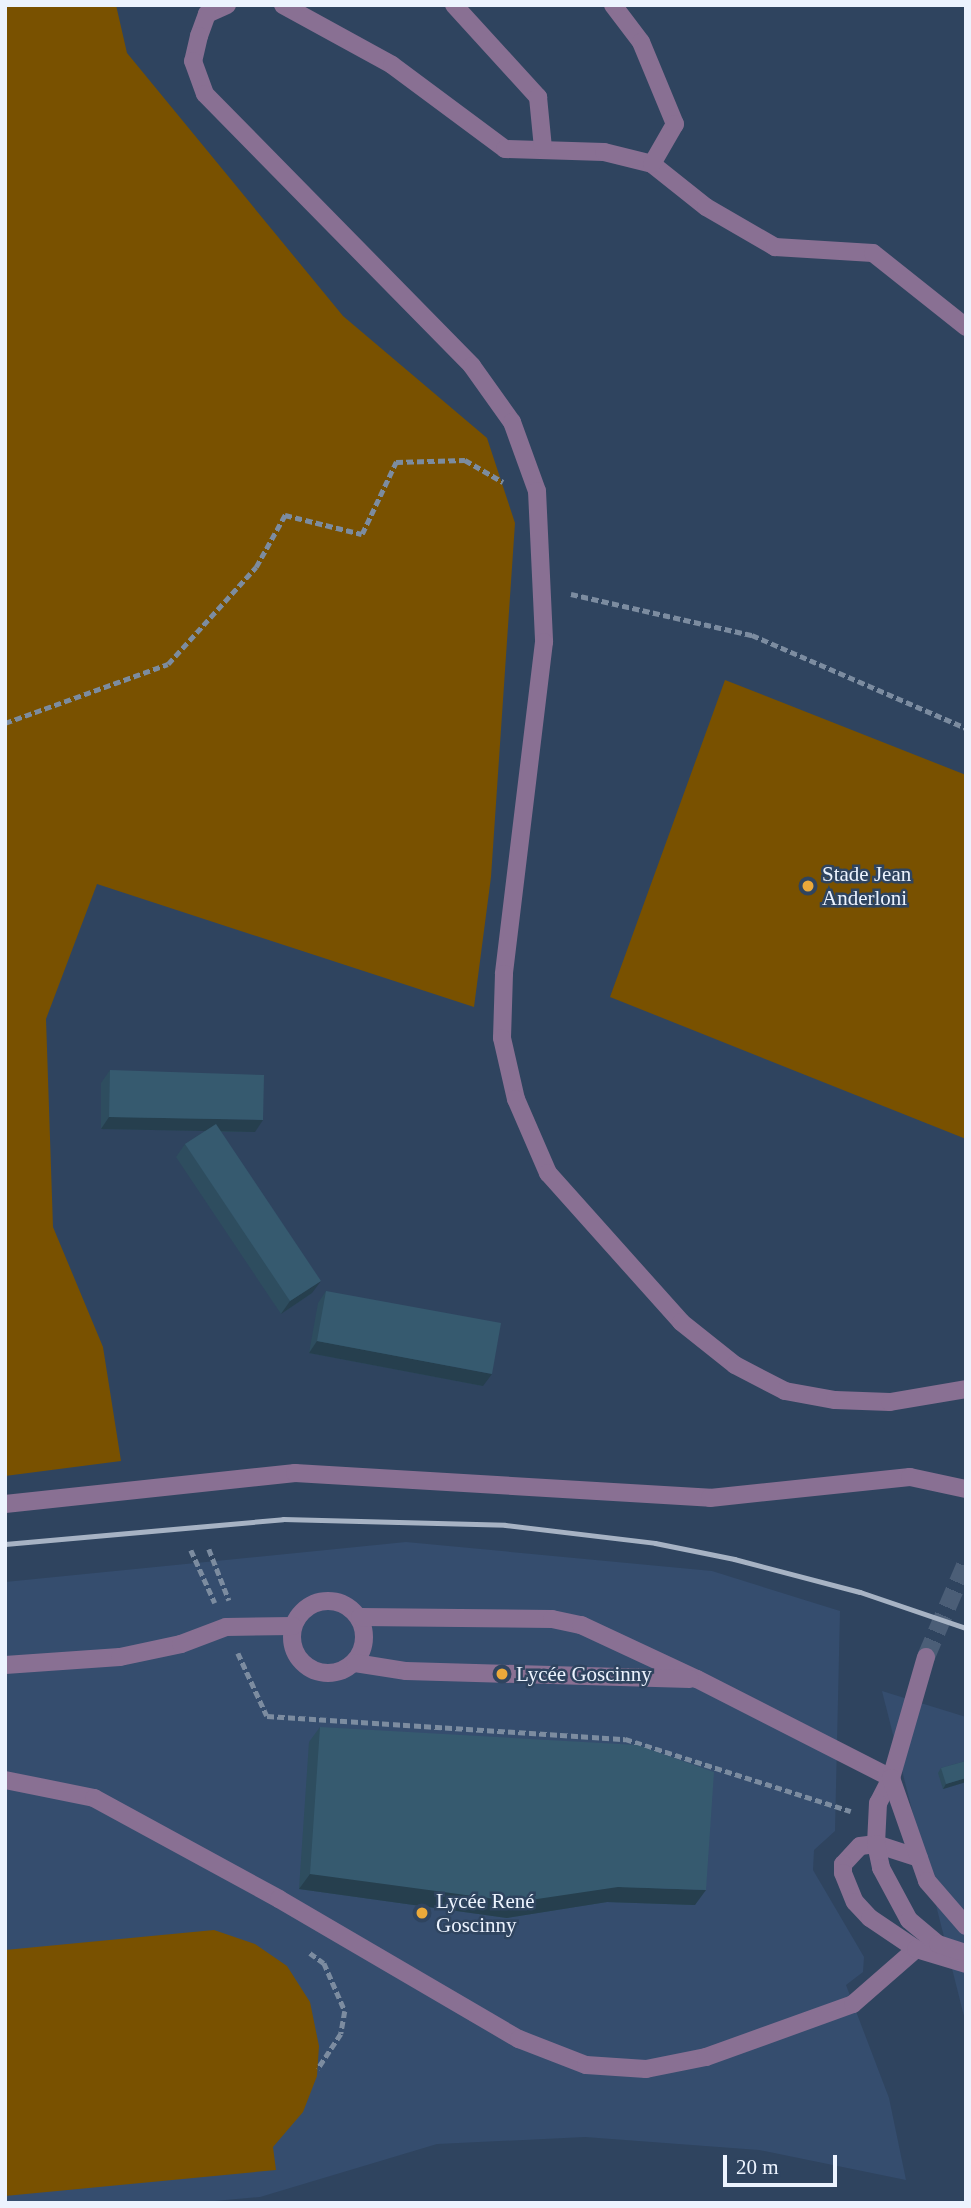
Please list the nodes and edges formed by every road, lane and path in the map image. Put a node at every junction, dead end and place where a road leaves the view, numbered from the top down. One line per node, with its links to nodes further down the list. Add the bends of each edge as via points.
1 (227, 5): 8 (street, via 207,14 198,36 193,61 205,94 472,366 512,422)
2 (283, 5): 5 (street, via 392,65 505,149)
3 (454, 5): 5 (street, via 538,97)
4 (613, 5): 6 (street, via 641,42 675,124)
5 (542, 148): 6 (street, via 604,152)
6 (652, 164): 7 (street, via 706,207 775,247 873,253)
7 (966, 327)
8 (537, 502): 9 (street); 10 (path, via 465,460 396,462 362,534 285,515 256,567 168,664)
9 (543, 587): 11 (path, via 752,635); 12 (street, via 544,642 504,974 502,1038 516,1099 548,1173 681,1322 735,1365 785,1391 835,1400 890,1402)
10 (5, 723)
11 (966, 727)
12 (966, 1389)
13 (966, 1489): 14 (street, via 910,1477 709,1498 295,1472)
14 (5, 1504)
15 (209, 1549): 18 (path)
16 (191, 1550): 17 (path)
17 (212, 1594)
18 (232, 1606)
19 (360, 1617): 20 (street, via 330,1600 307,1607); 23 (street, via 365,1641); 25 (street, via 552,1619 609,1636)
20 (293, 1626): 21 (street); 23 (street, via 294,1650 310,1668 333,1673)
21 (226, 1627): 24 (street, via 181,1644 120,1657); 28 (path, via 267,1716 625,1739)
22 (926, 1657): 26 (street)
23 (355, 1663): 25 (street, via 406,1671)
24 (5, 1665)
25 (697, 1679): 26 (street)
26 (891, 1778): 29 (street, via 874,1820); 30 (street)
27 (5, 1780): 33 (street, via 94,1798 519,2039 586,2065 646,2069 706,2057 853,2004)
28 (843, 1808)
29 (876, 1843): 30 (street); 33 (street, via 860,1846 849,1855 843,1873 855,1902); 34 (street, via 881,1868 909,1920 938,1944)
30 (919, 1858): 31 (street, via 927,1881 946,1909)
31 (966, 1926)
32 (305, 1949): 36 (path, via 324,1963 345,2011 341,2034)
33 (916, 1949): 35 (street)
34 (966, 1953)
35 (966, 1964)
36 (317, 2068)

